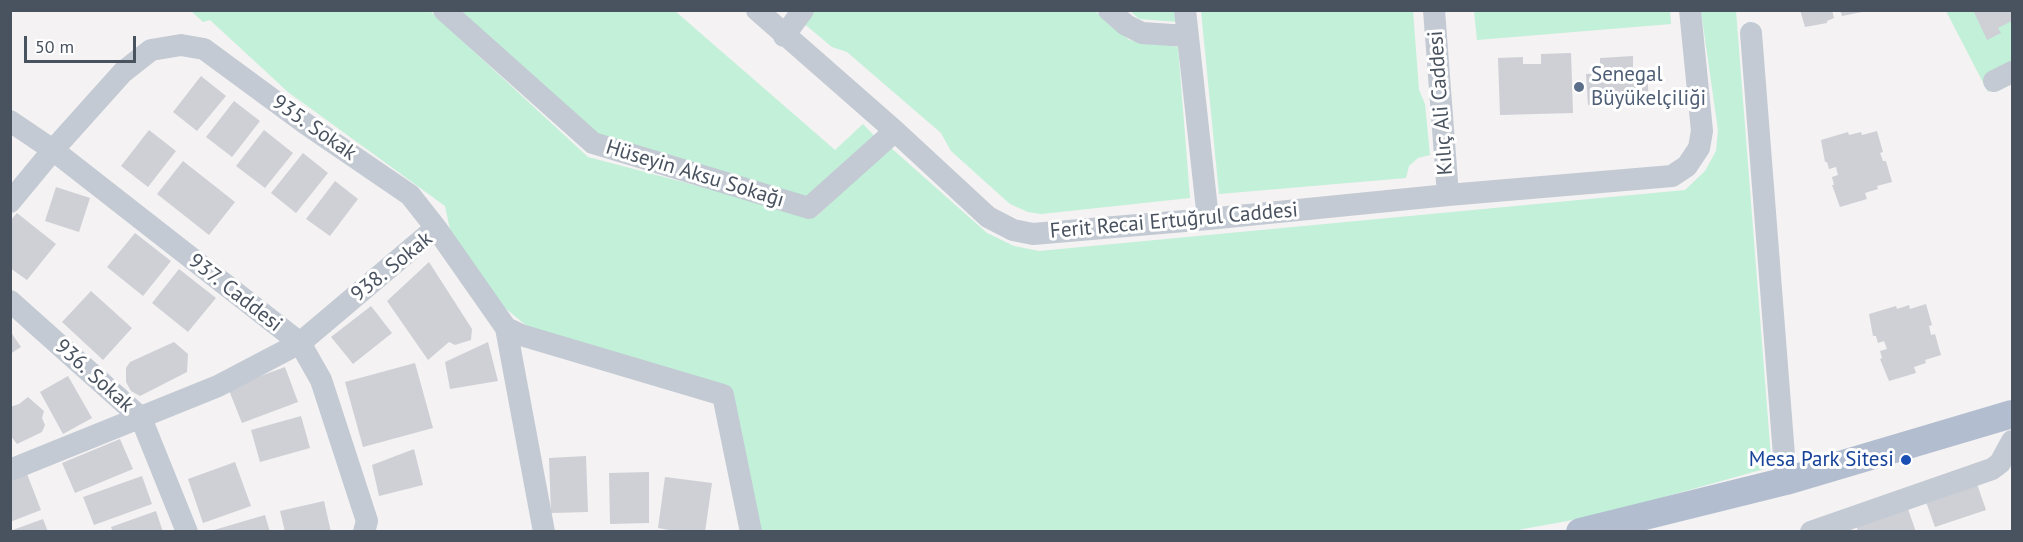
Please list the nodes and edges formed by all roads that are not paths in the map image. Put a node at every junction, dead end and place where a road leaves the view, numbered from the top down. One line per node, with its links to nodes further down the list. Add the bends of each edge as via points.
1 (444, 10): 12 (street, Hüseyin Aksu Sokağı, via 593,143 809,208)
2 (757, 10): 9 (street, Ferit Recai Ertuğrul Caddesi)
3 (802, 10): 9 (street)
4 (1109, 10): 10 (street, via 1142,33)
5 (1185, 10): 10 (street)
6 (1434, 10): 14 (street, Kılıç Ali Caddesi)
7 (1690, 10): 14 (street, Ferit Recai Ertuğrul Caddesi, via 1702,131 1699,148 1687,166 1672,176)
8 (1751, 33): 24 (street)
9 (784, 36): 12 (street, Ferit Recai Ertuğrul Caddesi)
10 (1187, 36): 16 (street)
11 (10, 121): 13 (street, 937. Caddesi)
12 (895, 131): 16 (street, Ferit Recai Ertuğrul Caddesi, via 988,217 1013,230 1033,234)
13 (53, 150): 15 (street); 17 (street, 935. Sokak, via 123,72 151,50 181,45 204,49 410,195); 20 (street, 937. Caddesi)
14 (1448, 195): 16 (street, Ferit Recai Ertuğrul Caddesi)
15 (10, 202)
16 (1208, 219)
17 (436, 228): 19 (street, 938. Sokak); 20 (street, 938. Sokak)
18 (10, 301): 21 (street, 936. Sokak)
19 (506, 328): 27 (street); 28 (street, via 723,395)
20 (300, 343): 21 (street, 938. Sokak, via 219,386); 26 (street, 937. Caddesi, via 321,380 367,521)
21 (141, 418): 23 (street, 938. Sokak); 25 (street, 936. Sokak)
22 (2012, 425): 24 (main road); 30 (street, via 2000,463 1992,469)
23 (10, 470)
24 (1786, 481): 29 (main road)
25 (187, 531)
26 (363, 531)
27 (544, 531)
28 (751, 531)
29 (1580, 531)
30 (1811, 531)

